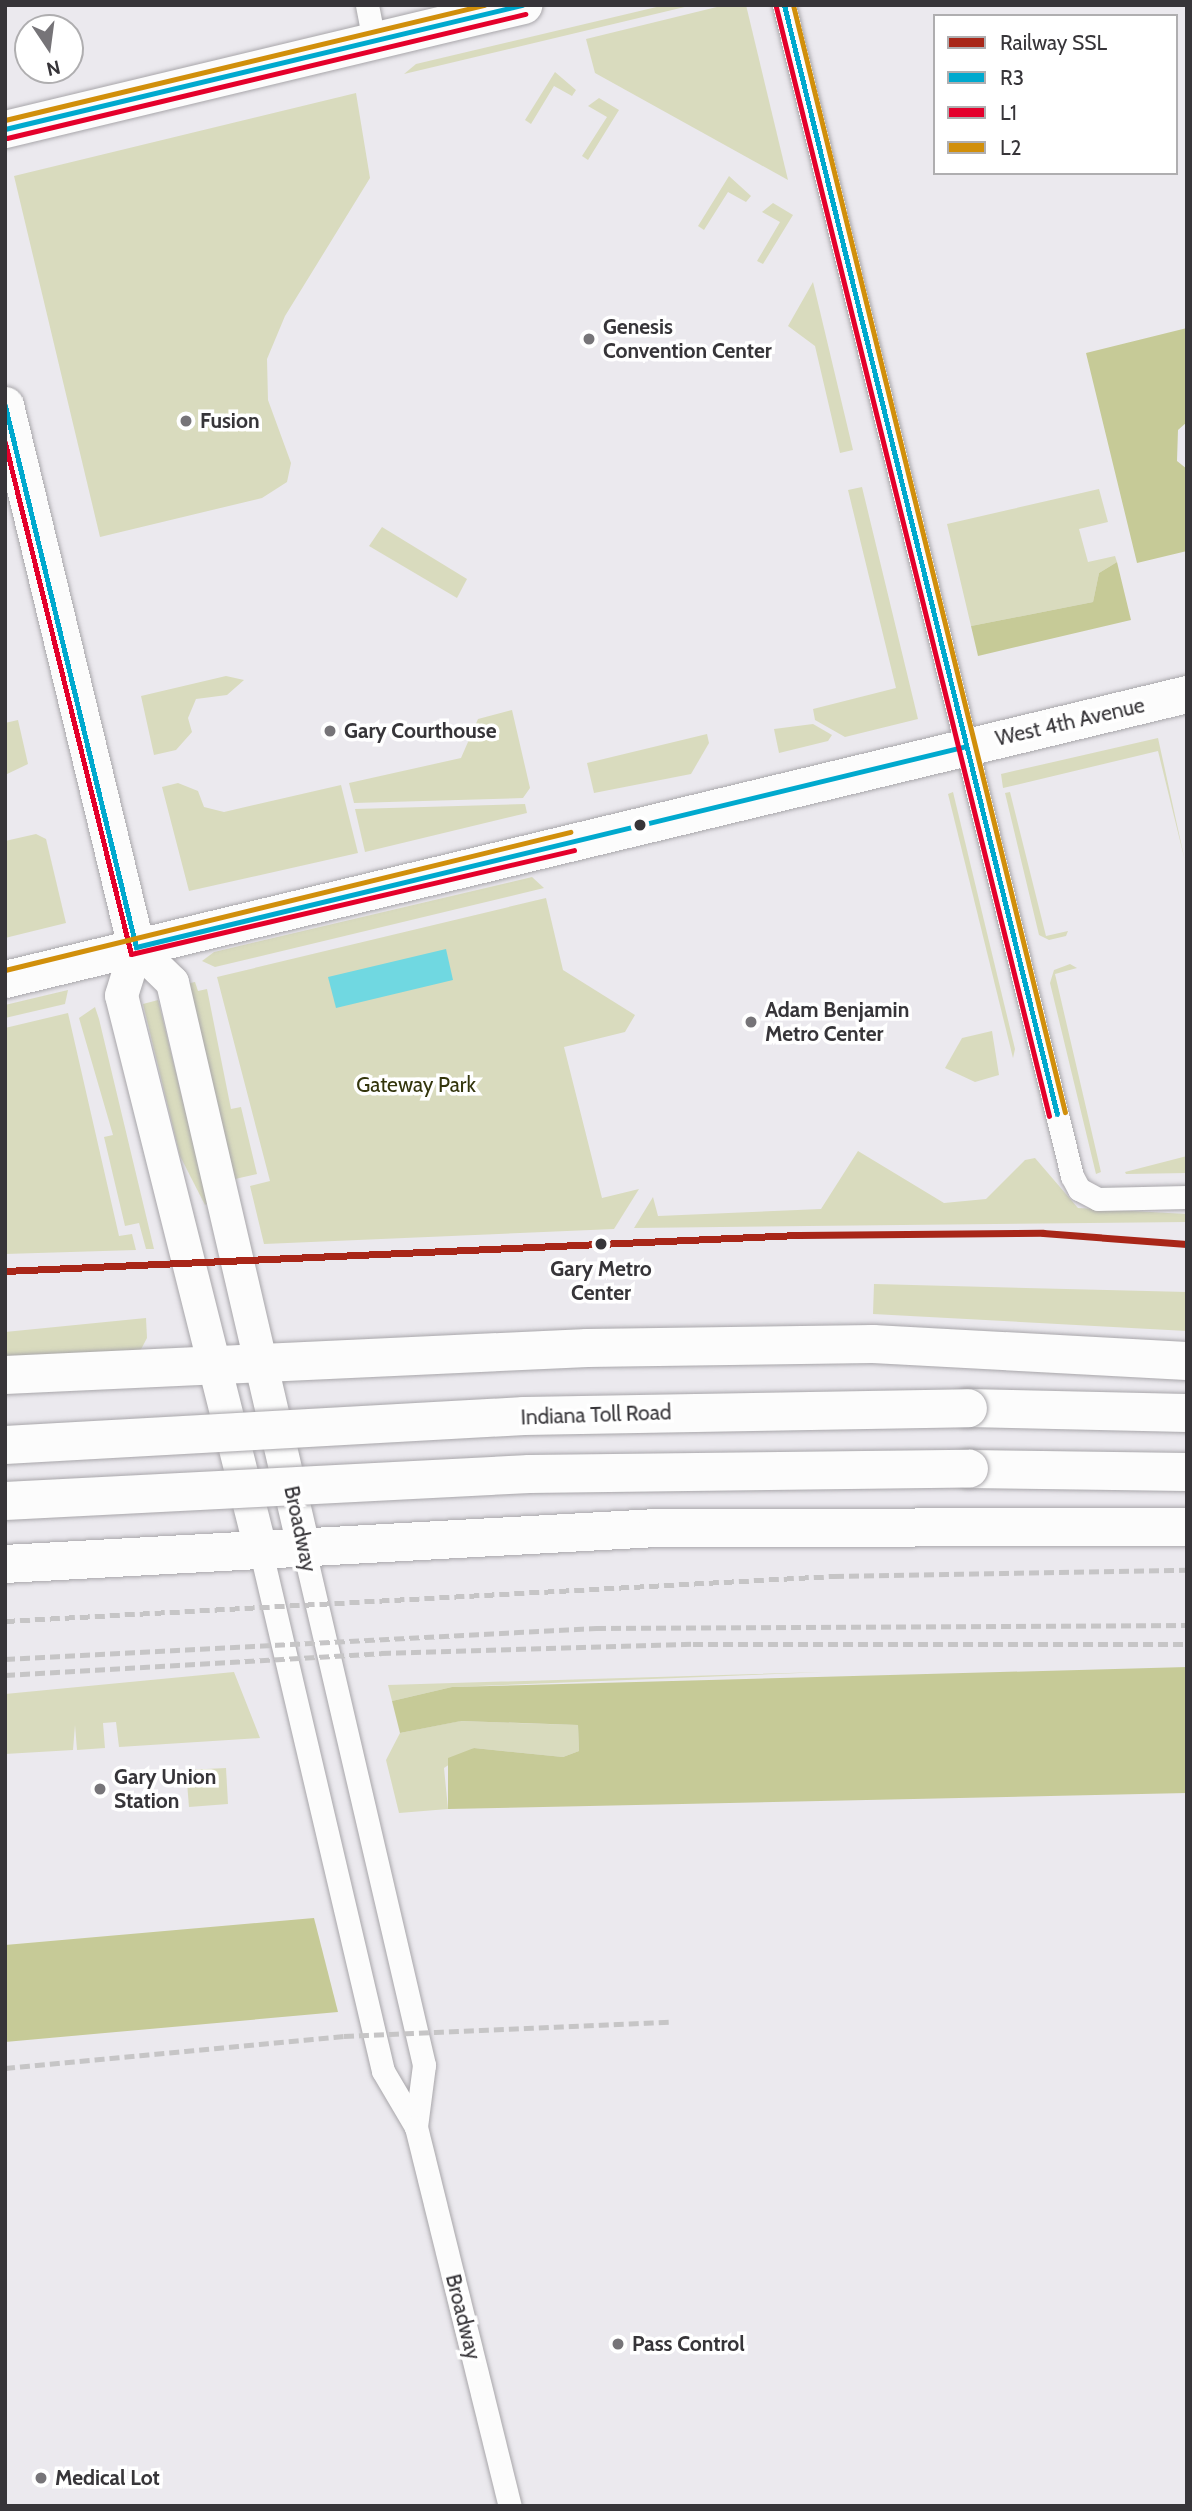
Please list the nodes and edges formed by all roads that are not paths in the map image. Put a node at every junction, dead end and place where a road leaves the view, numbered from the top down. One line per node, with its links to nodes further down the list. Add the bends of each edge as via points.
1 (367, 5): 4 (street)
2 (523, 5): 4 (main road)
3 (784, 5): 8 (street)
4 (374, 41): 5 (main road)
5 (5, 129)
6 (5, 405): 9 (main road)
7 (1187, 694): 8 (main road, West 4th Avenue)
8 (964, 747): 9 (main road, West 4th Avenue); 11 (street, via 1072,1176 1079,1189 1098,1199)
9 (136, 947): 10 (main road, West 4th Avenue); 13 (main road, Broadway, via 172,982); 14 (main road, Broadway, via 121,995)
10 (5, 979)
11 (1187, 1197)
12 (1187, 1362): 13 (highway, via 873,1344)
13 (264, 1363): 14 (highway); 21 (main road, Broadway)
14 (216, 1366): 15 (highway); 22 (main road, Broadway)
15 (5, 1375)
16 (1187, 1413): 17 (highway, Indiana Toll Road, bridge, via 968,1408 524,1416)
17 (5, 1445)
18 (1187, 1472): 19 (highway, bridge, via 969,1469 529,1474)
19 (5, 1501)
20 (1187, 1527): 21 (highway, via 658,1528)
21 (304, 1550): 22 (highway); 24 (street, Broadway, via 424,2065)
22 (261, 1552): 23 (highway); 24 (street, Broadway, via 383,2071)
23 (5, 1564)
24 (416, 2127): 25 (street, Broadway)
25 (510, 2506)

